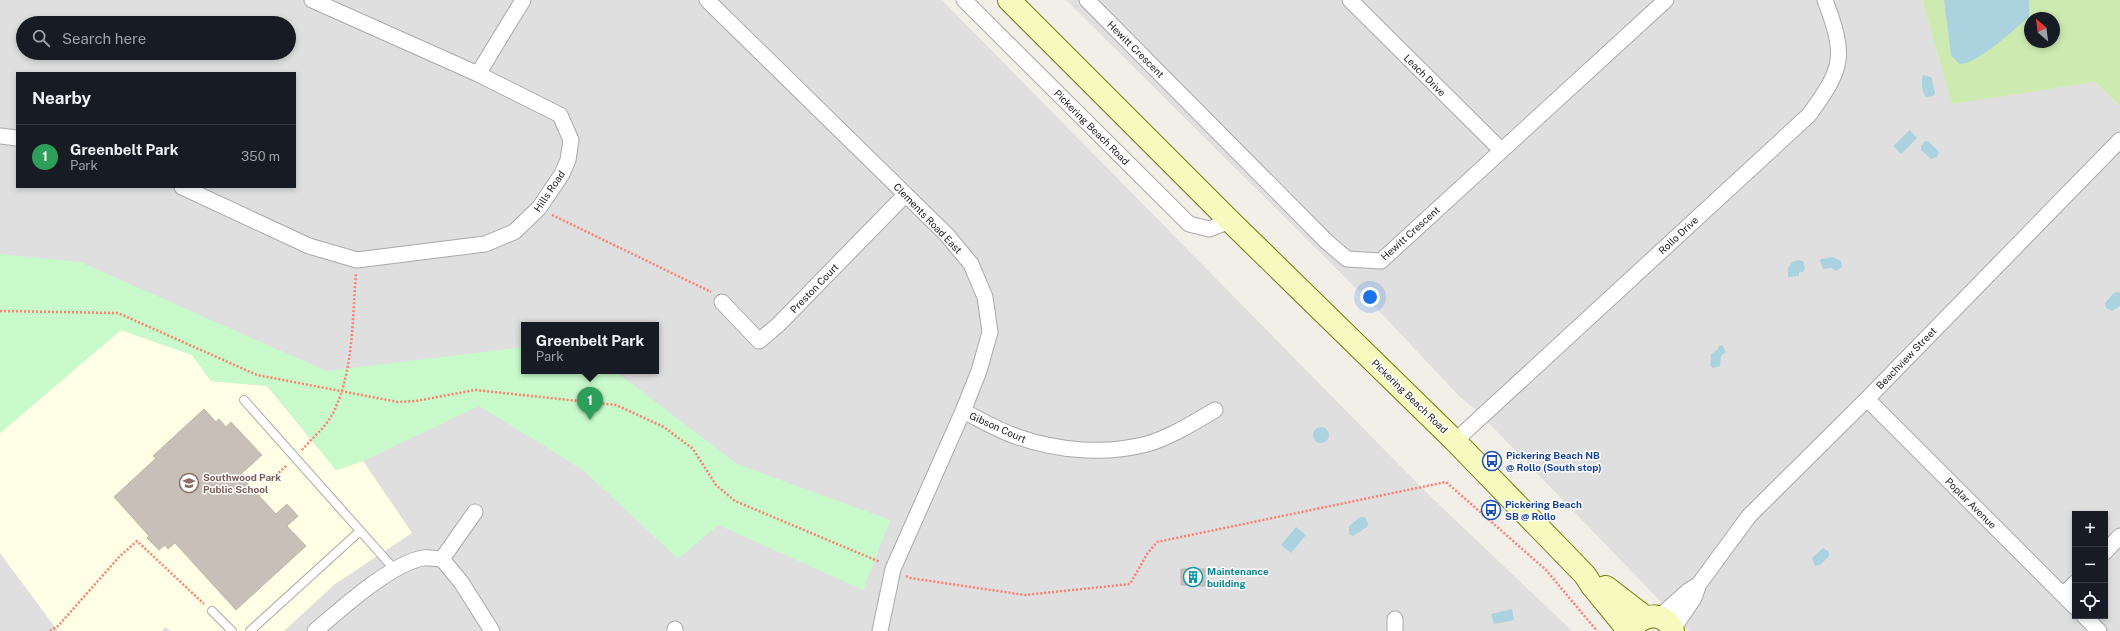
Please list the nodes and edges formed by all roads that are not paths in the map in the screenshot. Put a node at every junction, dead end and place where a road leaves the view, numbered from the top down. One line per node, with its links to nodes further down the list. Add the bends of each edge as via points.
1 (312, 0): 10 (street, Hills Road)
2 (523, 0): 10 (street)
3 (708, 0): 16 (street, Clements Road East)
4 (964, 0): 17 (street, Pickering Beach Road, via 1189,224 1210,229)
5 (1009, 0): 17 (street, Pickering Beach Road)
6 (1087, 0): 14 (street, Hewitt Crescent, via 1327,242 1347,259 1381,261)
7 (1350, 0): 14 (street, Leach Drive)
8 (1666, 0): 14 (street, Hewitt Crescent)
9 (1825, 0): 23 (street, Rollo Drive, via 1839,41 1839,63 1829,87 1808,115)
10 (478, 74): 15 (street, Hills Road, via 560,115 571,140 568,160 562,174 539,208 514,232 485,244 357,260 309,246)
11 (0, 136): 12 (street)
12 (16, 138)
13 (2120, 140): 19 (street, Beachview Street)
14 (1501, 150)
15 (184, 188)
16 (905, 195): 18 (street, Preston Court, via 778,325 759,341); 22 (street, Clements Road East, via 947,235 971,264 985,297 990,332 979,371)
17 (1230, 221): 23 (street, Pickering Beach Road)
18 (722, 302)
19 (1866, 399): 31 (street, Poplar Avenue); 35 (street, Beachview Street, via 1749,516 1699,584 1688,591)
20 (244, 400): 25 (lane)
21 (1215, 410): 22 (street, Gibson Court, via 1185,429 1148,444 1111,450 1053,448 1017,437)
22 (963, 411): 40 (street, Clements Road East, via 893,569)
23 (1456, 441): 35 (street, Pickering Beach Road, via 1585,575 1596,578)
24 (475, 512): 28 (street)
25 (360, 531): 29 (lane); 37 (lane)
26 (2120, 536): 27 (street)
27 (2108, 549)
28 (442, 559): 29 (street, via 423,558); 39 (street, via 461,582)
29 (395, 570): 38 (street, via 347,604)
30 (2072, 586): 31 (street)
31 (2063, 595): 32 (street, Poplar Avenue)
32 (2072, 604)
33 (212, 611): 36 (lane)
34 (2087, 619): 41 (street)
35 (1652, 626)
36 (232, 631)
37 (250, 631)
38 (315, 631)
39 (492, 631)
40 (880, 631)
41 (2099, 631)

